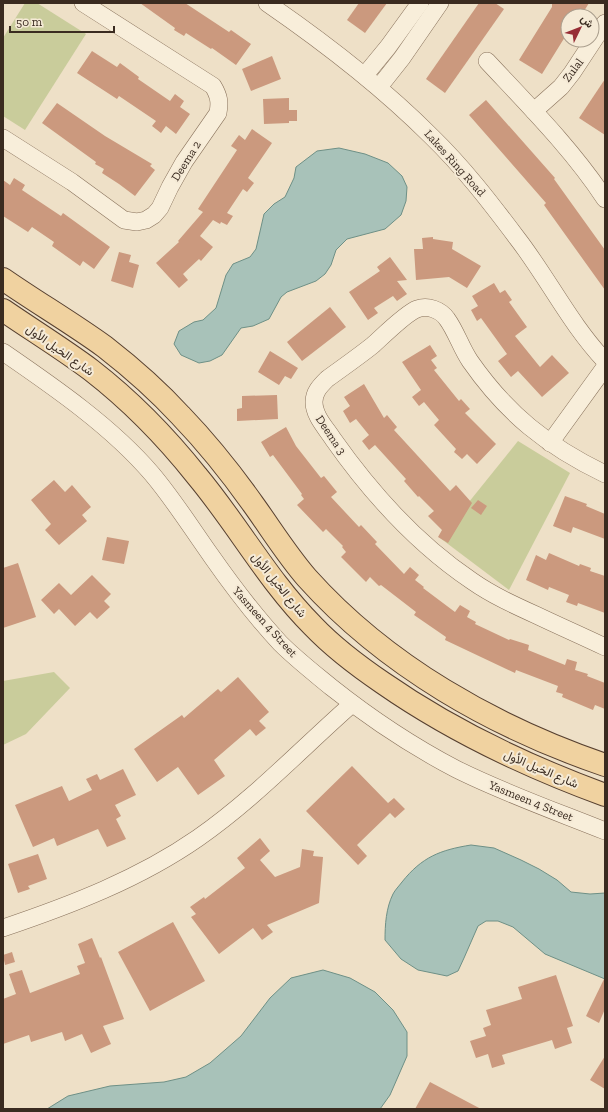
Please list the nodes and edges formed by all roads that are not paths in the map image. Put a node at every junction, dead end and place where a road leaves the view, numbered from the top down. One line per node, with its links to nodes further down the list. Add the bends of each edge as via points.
1 (83, 3): 10 (street, Deema 2, via 213,86 220,104 218,113 184,162 160,208 146,220 137,222 124,220 72,182)
2 (266, 3): 7 (street, Lakes Ring Road)
3 (420, 3): 7 (street)
4 (440, 3): 8 (street)
5 (605, 23): 9 (street, Zulal, via 561,87)
6 (487, 61): 9 (street)
7 (364, 75): 8 (street, Lakes Ring Road)
8 (379, 87): 15 (street, Lakes Ring Road, via 432,137 486,197 519,239 579,329)
9 (534, 111): 11 (street)
10 (3, 138)
11 (605, 199)
12 (3, 279): 21 (main road, via 104,346 143,378 182,416 220,460 306,577 360,630 421,675 485,714 554,746)
13 (3, 310): 22 (main road, شارع الخيل الأول, via 90,369 162,435 199,477 286,598 342,653 405,699 473,738 543,771)
14 (3, 352): 20 (street, Yasmeen 4 Street, via 78,406 116,438 151,473 182,512 245,602 281,644)
15 (605, 361)
16 (605, 367): 17 (street)
17 (550, 443): 18 (street, Deema 3); 19 (street, Deema 3, via 520,420 493,392 469,360 447,318 439,311 428,308 408,314 372,346 324,382 315,393 315,410 345,456 382,501 423,543 473,582 501,599)
18 (605, 474)
19 (605, 647)
20 (352, 704): 23 (street, Yasmeen 4 Street, via 402,738 456,769 513,795); 24 (street, via 262,787 198,838 163,860 109,888)
21 (605, 765)
22 (605, 795)
23 (605, 830)
24 (3, 928)

